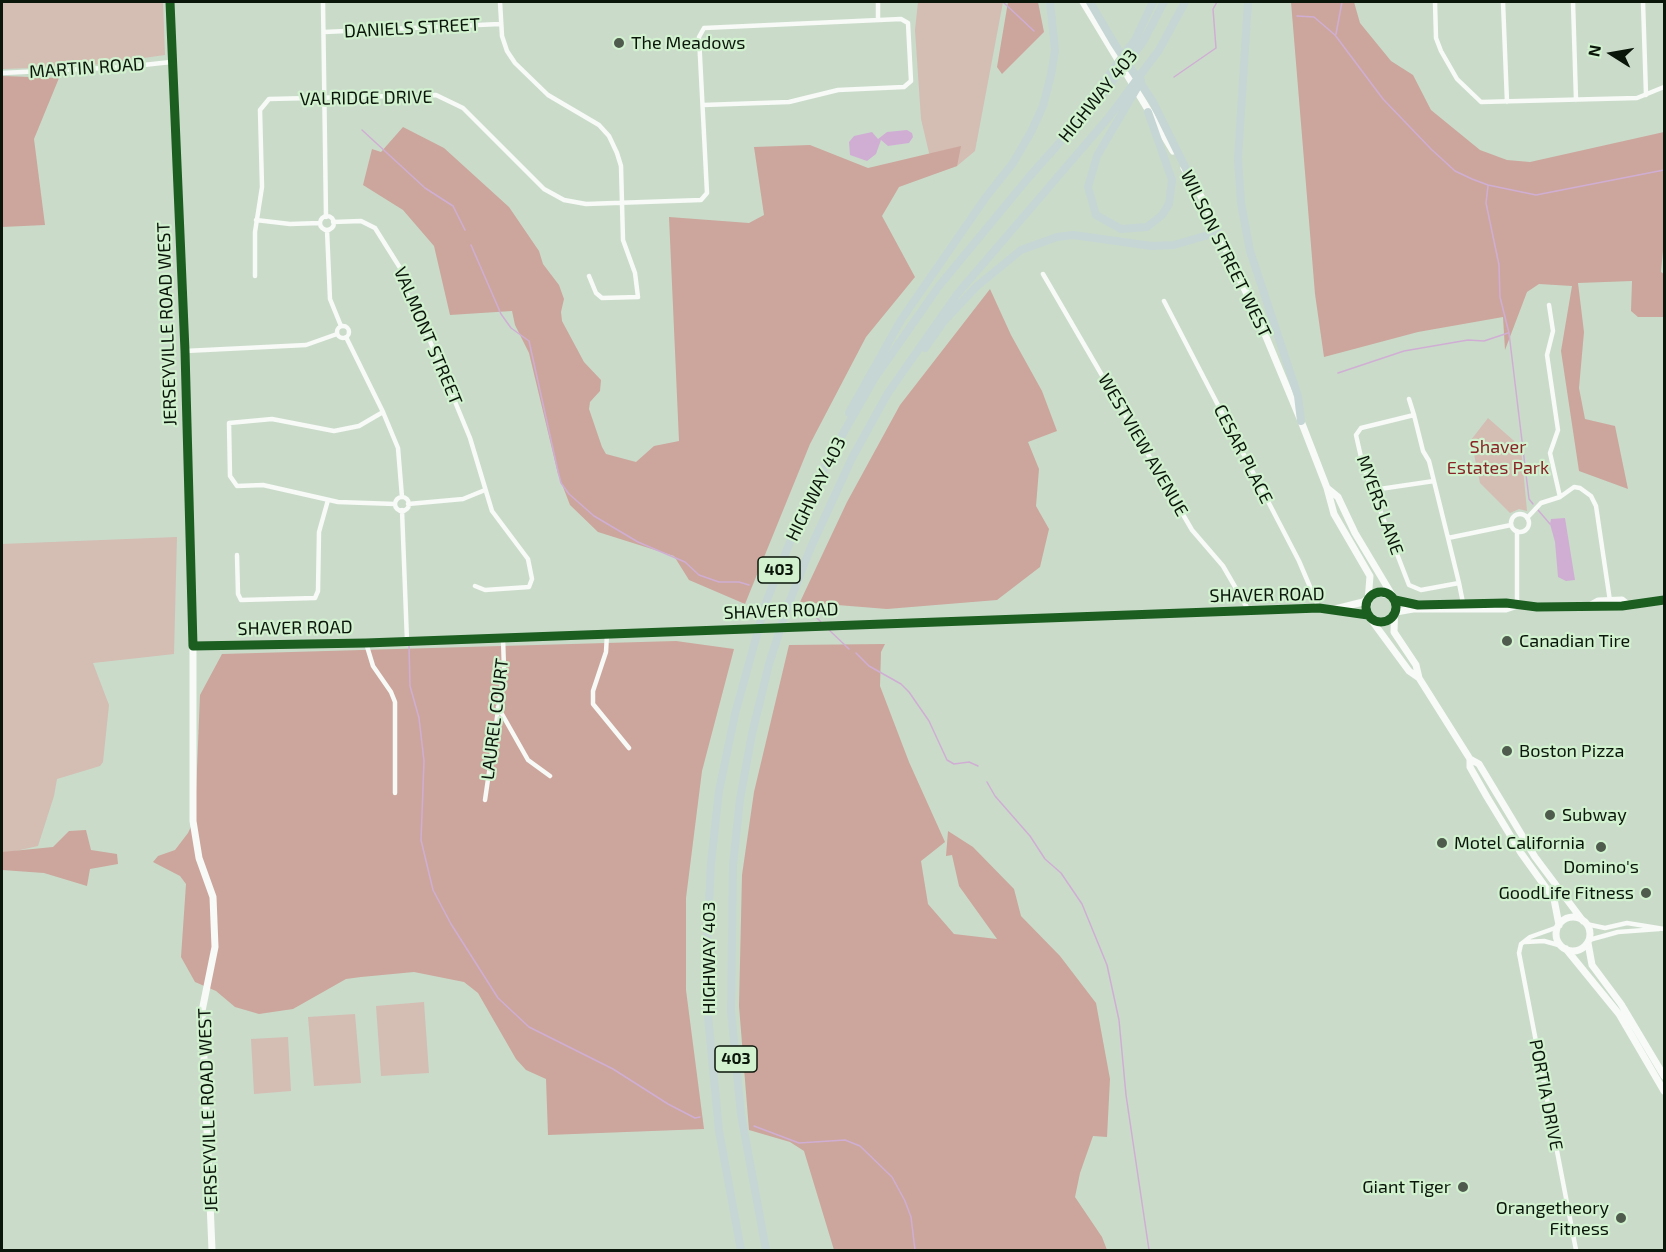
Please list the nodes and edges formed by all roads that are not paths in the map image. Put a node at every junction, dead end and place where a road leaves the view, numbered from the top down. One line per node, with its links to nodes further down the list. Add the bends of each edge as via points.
1 (170, 2): 21 (main road, JERSEYVILLE ROAD WEST)
2 (323, 2): 18 (street)
3 (500, 2): 17 (street)
4 (878, 2): 16 (street)
5 (1050, 2): 53 (highway, via 1055,50 1043,106 1031,132 900,320 856,397)
6 (1083, 2): 19 (main road, WILSON STREET WEST)
7 (1090, 2): 19 (highway)
8 (1153, 2): 31 (highway, via 1136,40)
9 (1164, 2): 31 (highway, HIGHWAY 403 / 403, via 1143,42)
10 (1185, 2): 20 (highway, HIGHWAY 403 / 403)
11 (1248, 2): 51 (highway, via 1238,158 1241,203 1263,295 1298,396)
12 (1435, 2): 27 (street, via 1436,38 1457,79 1481,102)
13 (1503, 2): 27 (street)
14 (1573, 2): 26 (street)
15 (1643, 2): 24 (street)
16 (878, 19): 28 (street, VALRIDGE DRIVE, via 704,28 699,38); 28 (street, VALRIDGE DRIVE, via 901,19 908,23 911,74 907,86 838,90 789,102)
17 (500, 24): 18 (street, DANIELS STREET); 32 (street, via 507,51 517,66 548,95 594,122 609,136 620,159)
18 (324, 32): 25 (street)
19 (1111, 44): 29 (main road, WILSON STREET WEST); 30 (highway, via 1153,102)
20 (1159, 50): 29 (highway, via 1097,156 1089,180 1090,201 1096,215 1122,229 1147,227 1169,204 1172,180); 52 (highway, HIGHWAY 403 / 403, via 1109,117 935,322 888,393)
21 (171, 62): 22 (street, MARTIN ROAD); 47 (main road, JERSEYVILLE ROAD WEST)
22 (2, 73)
23 (1665, 87): 24 (street)
24 (1646, 95): 26 (street)
25 (326, 98): 32 (street, VALRIDGE DRIVE, via 424,94 445,97 463,108 552,194 578,204); 33 (street); 34 (street, VALRIDGE DRIVE, via 269,99 260,110 262,187)
26 (1576, 100): 27 (street)
27 (1507, 102)
28 (703, 105): 32 (street, VALRIDGE DRIVE, via 707,193 704,198)
29 (1148, 112): 30 (main road, WILSON STREET WEST)
30 (1186, 171): 38 (main road, WILSON STREET WEST)
31 (1029, 177): 53 (highway, HIGHWAY 403 / 403, via 905,333)
32 (622, 204): 41 (street, via 624,245 635,273 638,297 602,298)
33 (327, 216): 35 (street); 36 (street)
34 (256, 220): 36 (street); 40 (street, VALRIDGE DRIVE)
35 (333, 222): 37 (street); 56 (street, VALMONT STREET, via 361,221 375,228 402,271 410,302 454,396)
36 (320, 223): 37 (street)
37 (327, 230): 44 (street, via 330,293)
38 (1218, 232): 51 (main road, WILSON STREET WEST); 52 (highway, via 1174,245 1152,246 1073,235 1021,249 944,321)
39 (1043, 274): 81 (street, WESTVIEW AVENUE, via 1192,530 1223,566)
40 (255, 276)
41 (589, 276)
42 (1164, 301): 79 (street, CESAR PLACE, via 1299,561)
43 (1549, 305): 59 (street, via 1553,331 1547,355 1558,430 1550,453)
44 (341, 326): 45 (street); 46 (street, via 348,329)
45 (337, 334): 46 (street); 47 (street, via 306,345)
46 (346, 337): 49 (street)
47 (186, 351): 88 (main road, JERSEYVILLE ROAD WEST)
48 (1409, 399): 50 (street)
49 (383, 412): 58 (street, via 398,448); 60 (street, via 359,426 334,431 272,419 229,423 230,476 237,486 263,485)
50 (1414, 415): 54 (street); 57 (street, MYERS LANE, via 1357,432 1363,466)
51 (1301, 421): 55 (main road, WILSON STREET WEST)
52 (852, 458): 106 (highway, HIGHWAY 403 / 403, via 811,547 769,664 748,755 734,854 731,1011 741,1114)
53 (828, 460): 105 (highway, HIGHWAY 403 / 403, via 790,542 749,659 719,791 711,863 705,985 719,1131)
54 (1434, 481): 57 (street); 67 (street)
55 (1327, 488): 71 (main road, WILSON STREET WEST, via 1338,497); 72 (main road, WILSON STREET WEST, via 1334,514 1370,576)
56 (485, 490): 62 (street, via 463,499); 70 (street, VALMONT STREET, via 492,510 528,559 532,579 529,587 520,589 484,590)
57 (1373, 490): 69 (street, MYERS LANE, via 1409,585 1426,590)
58 (402, 497): 61 (street); 62 (street)
59 (1560, 497): 64 (street, via 1541,503); 73 (street, via 1578,486 1595,501)
60 (328, 500): 61 (street); 68 (street, via 319,532 315,598 241,600)
61 (395, 504): 63 (street)
62 (408, 504): 63 (street)
63 (402, 510): 86 (street)
64 (1527, 518): 65 (street, via 1516,515); 66 (street, via 1527,528)
65 (1511, 525): 66 (street); 67 (street)
66 (1517, 531): 77 (street)
67 (1448, 538): 69 (street)
68 (237, 555)
69 (1459, 583): 75 (street)
70 (475, 586)
71 (1394, 598): 72 (main road, via 1377,592); 75 (main road, via 1418,605); 82 (main road)
72 (1368, 600): 80 (main road, SHAVER ROAD); 83 (main road, via 1366,609)
73 (1610, 600): 76 (main road); 78 (main road)
74 (1665, 600): 76 (main road)
75 (1463, 603): 77 (main road)
76 (1627, 604): 78 (main road)
77 (1517, 605): 78 (main road); 82 (main road, via 1506,609)
78 (1591, 605)
79 (1319, 608): 80 (main road, SHAVER ROAD); 81 (main road, SHAVER ROAD)
80 (1330, 610): 83 (main road, SHAVER ROAD)
81 (1249, 611): 84 (main road, SHAVER ROAD)
82 (1396, 612): 83 (main road, via 1386,622); 89 (main road, via 1395,634 1416,665)
83 (1370, 617): 89 (main road, via 1409,671)
84 (607, 634): 85 (main road, SHAVER ROAD); 91 (street, via 593,704)
85 (503, 638): 86 (main road, SHAVER ROAD); 90 (street, LAUREL COURT, via 504,669)
86 (407, 641): 87 (main road, SHAVER ROAD)
87 (366, 643): 88 (main road, SHAVER ROAD); 94 (street, via 372,666 395,702)
88 (193, 646): 104 (main road, JERSEYVILLE ROAD WEST, via 193,821 199,858 213,897 214,947 202,1011)
89 (1419, 678): 92 (main road)
90 (498, 707): 93 (street, via 528,760); 95 (street, LAUREL COURT)
91 (629, 748)
92 (1470, 759): 96 (main road, via 1479,764 1558,892); 97 (main road, via 1470,767 1521,853 1554,899)
93 (550, 776)
94 (394, 793)
95 (485, 800)
96 (1585, 922): 97 (main road, via 1569,918); 98 (street, via 1605,928 1627,923); 99 (main road)
97 (1559, 926): 100 (street); 101 (main road, via 1557,936)
98 (1663, 929): 99 (street, via 1618,932)
99 (1589, 941): 101 (main road, via 1578,950); 102 (main road, via 1592,965)
100 (1525, 942): 101 (street, via 1544,941); 107 (street, PORTIA DRIVE, via 1519,953)
101 (1564, 948): 103 (main road, via 1619,1014)
102 (1665, 1076)
103 (1665, 1090)
104 (212, 1251)
105 (741, 1251)
106 (766, 1251)
107 (1576, 1251)

